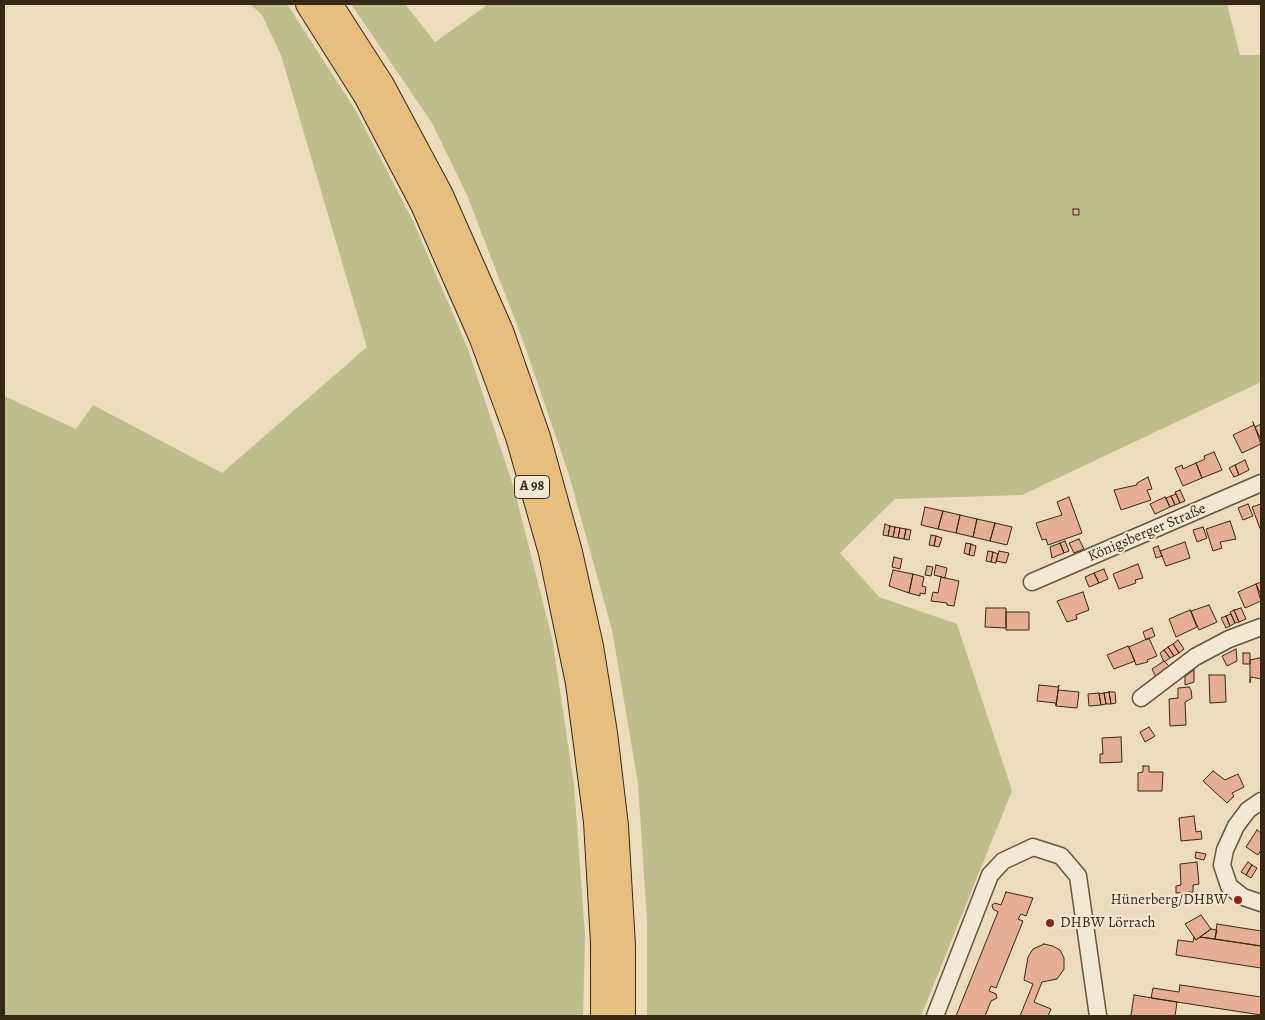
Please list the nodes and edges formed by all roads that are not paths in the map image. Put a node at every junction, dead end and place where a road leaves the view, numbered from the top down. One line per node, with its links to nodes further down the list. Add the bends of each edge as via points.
1 (308, 4): 9 (highway, A 98, via 366,96 423,205 482,339 518,437 551,553 578,683 596,822 603,943)
2 (330, 4): 10 (highway, A 98, via 382,84 441,195 501,331 541,447 572,561 591,646 605,733 616,835 623,946)
3 (1261, 483): 4 (street, Königsberger Straße)
4 (1032, 582)
5 (1261, 627): 6 (street, via 1195,657)
6 (1142, 698)
7 (1261, 802): 8 (street, via 1248,810 1236,826 1222,865 1229,886 1243,897)
8 (1261, 903)
9 (603, 1016)
10 (623, 1016)
11 (935, 1016): 12 (street, via 990,876 1003,860 1033,847 1061,856 1078,876)
12 (1098, 1016)

